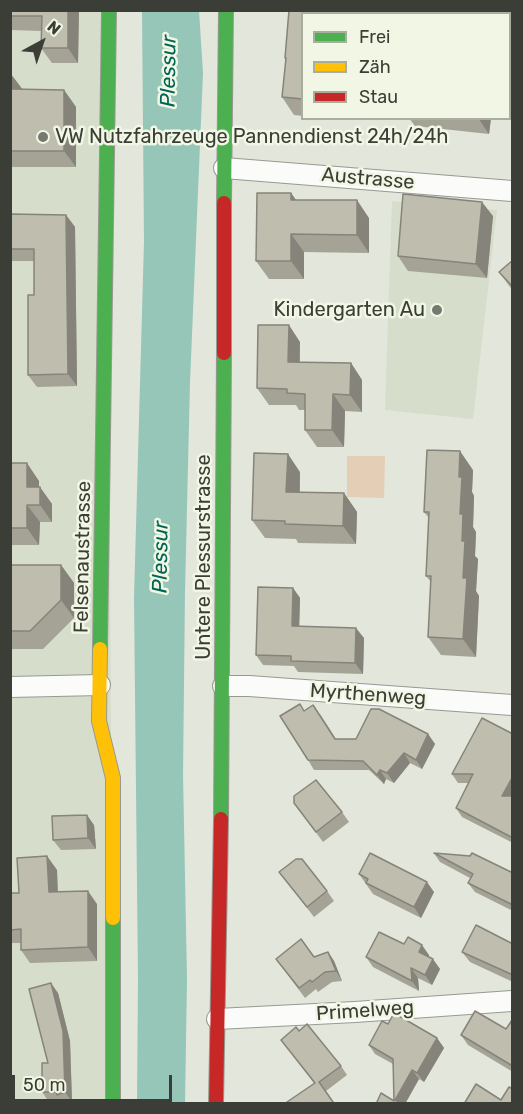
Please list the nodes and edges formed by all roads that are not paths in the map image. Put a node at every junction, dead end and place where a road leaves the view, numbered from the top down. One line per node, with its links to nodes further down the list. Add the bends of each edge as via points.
1 (109, 10): 5 (street, Felsenaustrasse)
2 (226, 10): 3 (street, Untere Plessurstrasse)
3 (224, 168): 4 (street, Austrasse); 6 (street, Untere Plessurstrasse)
4 (513, 191)
5 (100, 685): 7 (street); 11 (street, Felsenaustrasse, via 99,721 112,778)
6 (223, 686): 8 (street, Myrthenweg); 10 (street, Untere Plessurstrasse)
7 (10, 687)
8 (513, 705)
9 (513, 1001): 10 (street, Primelweg)
10 (217, 1019): 12 (street, Untere Plessurstrasse)
11 (113, 1104)
12 (216, 1104)

